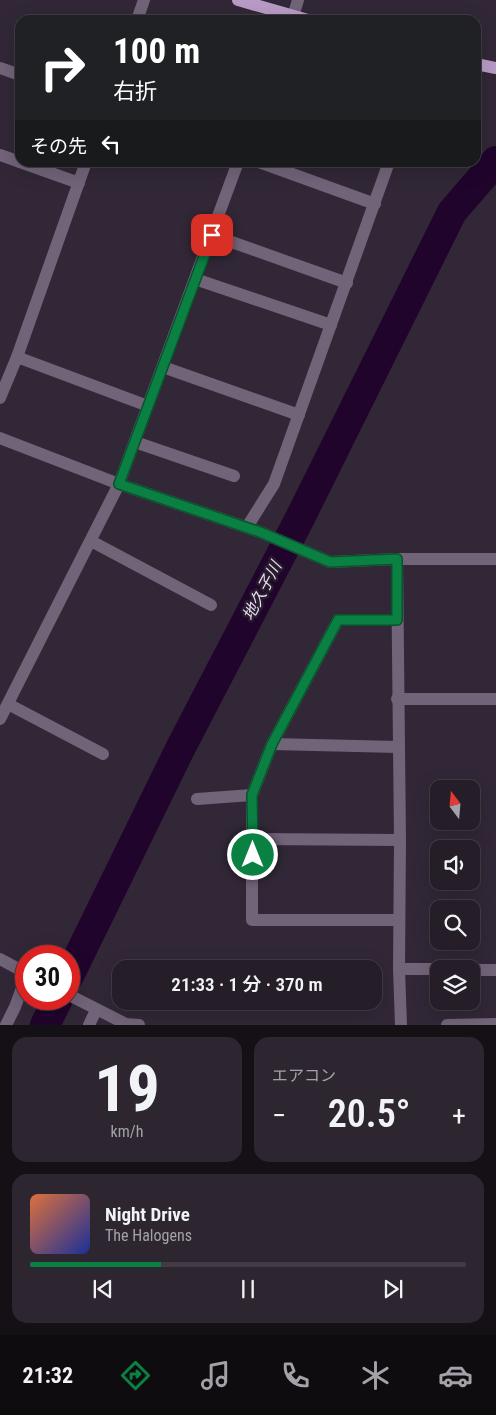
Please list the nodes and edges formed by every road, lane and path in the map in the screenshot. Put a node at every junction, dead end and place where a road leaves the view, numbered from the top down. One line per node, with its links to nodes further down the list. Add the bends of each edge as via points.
1 (144, 0): 4 (street)
2 (238, 0): 5 (main road)
3 (298, 0): 6 (street)
4 (139, 15)
5 (283, 15)
6 (293, 15)
7 (481, 65): 9 (main road)
8 (0, 68): 10 (street)
9 (496, 68)
10 (15, 73)
11 (0, 155): 12 (street)
12 (15, 160)
13 (34, 167): 18 (street)
14 (84, 167): 18 (street)
15 (236, 167): 20 (street)
16 (273, 167): 19 (street)
17 (388, 167): 19 (street)
18 (79, 183): 24 (street)
19 (375, 204): 22 (street)
20 (212, 235): 21 (street); 22 (street)
21 (195, 279): 23 (street); 25 (street)
22 (347, 282): 23 (street)
23 (331, 325): 28 (street)
24 (17, 357): 26 (street); 27 (street)
25 (163, 367): 27 (street); 28 (street)
26 (0, 398)
27 (148, 406): 30 (street)
28 (299, 415): 33 (street, via 274,484)
29 (0, 438): 32 (street)
30 (135, 442): 31 (street); 32 (street)
31 (234, 476)
32 (119, 484): 33 (street); 34 (street)
33 (246, 527): 35 (street, via 330,562)
34 (91, 540): 37 (street); 41 (street)
35 (397, 559): 36 (street); 38 (street)
36 (496, 559)
37 (211, 605)
38 (397, 620): 39 (street); 43 (street, via 338,620)
39 (398, 699): 40 (street); 44 (street)
40 (496, 699)
41 (8, 704): 42 (street); 45 (street)
42 (0, 719)
43 (272, 744): 44 (street); 46 (street)
44 (398, 747): 49 (street)
45 (103, 754)
46 (252, 795): 47 (street); 48 (street)
47 (197, 799)
48 (253, 839): 49 (street); 50 (street, via 252,920)
49 (400, 840): 50 (street)
50 (399, 920): 53 (street)
51 (0, 959): 52 (street)
52 (15, 967)
53 (398, 969): 54 (street); 64 (street)
54 (430, 969)
55 (480, 970): 56 (street)
56 (496, 970)
57 (80, 1001): 59 (street)
58 (15, 1007): 61 (street)
59 (92, 1008): 62 (street); 63 (street, via 126,1024)
60 (496, 1024): 65 (street)
61 (6, 1025)
62 (89, 1025)
63 (139, 1025)
64 (401, 1025)
65 (447, 1025)

